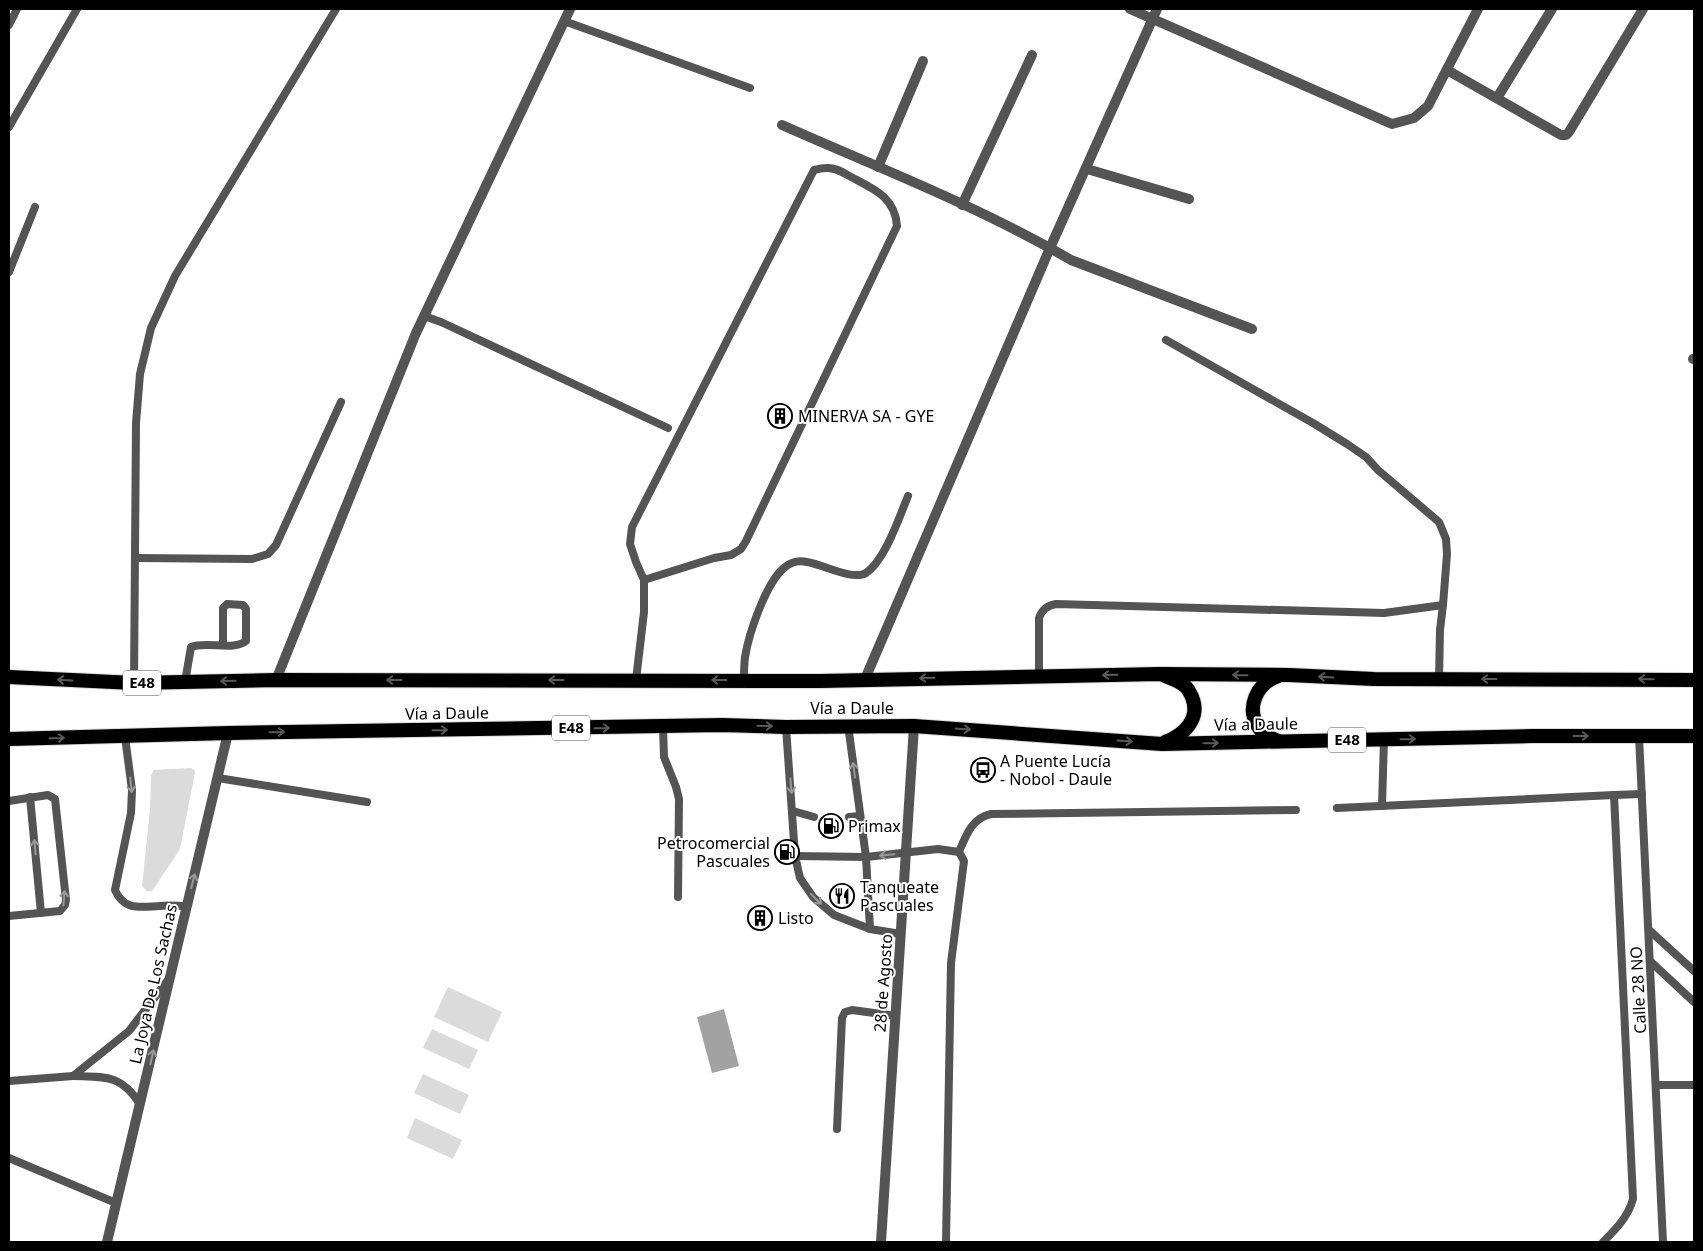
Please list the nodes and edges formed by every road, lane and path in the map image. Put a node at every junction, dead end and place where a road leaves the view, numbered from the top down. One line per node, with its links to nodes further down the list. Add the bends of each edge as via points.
1 (18, 9): 12 (lane)
2 (77, 9): 19 (lane)
3 (336, 9): 33 (lane, via 175,276 151,328 140,374 136,423)
4 (570, 9): 11 (street)
5 (1130, 9): 10 (street)
6 (1157, 9): 10 (street)
7 (1478, 9): 15 (street)
8 (1552, 9): 17 (street)
9 (1643, 9): 17 (street, via 1566,135)
10 (1152, 19): 15 (street, via 1392,124 1408,121 1422,112); 21 (street)
11 (564, 21): 16 (lane); 27 (street)
12 (9, 25)
13 (1032, 55): 23 (street)
14 (923, 61): 20 (street)
15 (1447, 70): 17 (street)
16 (750, 88)
17 (1497, 98)
18 (782, 125): 20 (street)
19 (9, 126)
20 (878, 167): 23 (street)
21 (1087, 169): 22 (street); 25 (street)
22 (1189, 199)
23 (962, 205): 25 (street)
24 (35, 207): 26 (lane)
25 (1050, 248): 28 (street, via 1071,260); 41 (street)
26 (9, 272)
27 (424, 316): 31 (lane); 43 (street)
28 (1252, 329)
29 (1166, 340): 35 (lane, via 1347,444 1439,522 1446,539 1447,554)
30 (341, 402): 33 (lane, via 276,545 268,554 252,559)
31 (668, 428)
32 (908, 496): 45 (lane, via 880,558 864,574 852,575 806,561 784,567 759,610 745,658)
33 (135, 558): 48 (lane)
34 (644, 580): 34 (lane, via 630,544 632,527 814,170 835,169 876,190 891,205 897,226 746,541 731,555); 44 (lane, via 644,612)
35 (1443, 605): 39 (lane, via 1384,614 1056,604 1048,606 1039,618); 42 (lane)
36 (223, 645): 36 (lane, via 223,608 228,604 243,605 246,609 246,640 241,644); 47 (lane, via 190,647)
37 (1159, 674): 38 (highway, Vía a Daule / E48, one-way to 37); 39 (highway, Vía a Daule / E48, one-way to 39); 60 (highway, via 1188,688 1194,702 1191,723 1177,738)
38 (1289, 675): 42 (highway, Vía a Daule / E48, one-way to 38); 59 (highway, via 1276,676 1265,682 1253,704 1253,716 1259,728)
39 (1039, 676): 41 (highway, Vía a Daule / E48, one-way to 41)
40 (9, 677): 48 (highway, Vía a Daule / E48, one-way to 40)
41 (865, 679): 45 (highway, Vía a Daule / E48)
42 (1439, 679): 46 (highway, Vía a Daule / E48, one-way to 42)
43 (276, 680): 44 (highway, Vía a Daule / E48, one-way to 43); 47 (highway, Vía a Daule / E48, one-way to 47)
44 (636, 680): 45 (highway, Vía a Daule / E48, one-way to 44)
45 (744, 680)
46 (1694, 680)
47 (185, 682): 48 (highway, Vía a Daule / E48)
48 (134, 683)
49 (848, 725): 50 (highway, Vía a Daule / E48); 52 (highway, Vía a Daule / E48); 71 (lane, one-way to 49)
50 (914, 726): 60 (highway, Vía a Daule / E48, one-way to 60); 75 (street, 28 de Agosto)
51 (664, 727): 52 (highway, Vía a Daule / E48, one-way to 52); 53 (highway, Vía a Daule / E48, one-way to 51); 78 (lane, via 664,757 679,799)
52 (786, 727): 70 (lane, one-way to 70)
53 (228, 733): 56 (highway, Vía a Daule / E48); 61 (street, La Joya De Los Sachas)
54 (1640, 736): 55 (highway, Vía a Daule / E48); 58 (highway, Vía a Daule / E48, one-way to 54); 62 (lane, Calle 28 NO)
55 (1694, 736)
56 (124, 737): 57 (highway, Vía a Daule / E48, one-way to 56); 79 (lane, one-way to 79, via 132,790 115,890 119,899 128,905)
57 (9, 739)
58 (1384, 739): 59 (highway, Vía a Daule / E48); 67 (lane)
59 (1279, 741): 60 (highway, Vía a Daule / E48, one-way to 59)
60 (1162, 744)
61 (218, 778): 66 (lane); 79 (street, La Joya De Los Sachas, one-way to 61)
62 (1642, 794): 63 (lane); 83 (lane, Calle 28 NO)
63 (1614, 795): 67 (lane); 101 (lane, via 1633,1199 1630,1211)
64 (30, 797): 65 (lane); 80 (lane, one-way to 64); 80 (lane, one-way to 64, via 60,911 66,900 56,803 48,795)
65 (9, 801)
66 (367, 802)
67 (1382, 806): 68 (lane)
68 (1337, 808)
69 (1296, 810): 74 (lane, via 991,814 971,826)
70 (793, 811): 72 (lane); 76 (lane)
71 (860, 816): 73 (lane); 77 (lane)
72 (814, 817)
73 (848, 817)
74 (959, 852): 75 (lane); 100 (lane, via 965,866 951,963)
75 (907, 853): 77 (lane, one-way to 77); 84 (street, 28 de Agosto)
76 (795, 856): 77 (lane); 82 (lane, one-way to 82, via 800,878 813,897 834,915)
77 (866, 857): 82 (lane)
78 (678, 898)
79 (187, 906): 87 (street, La Joya De Los Sachas)
80 (41, 913): 81 (lane)
81 (9, 916)
82 (870, 929): 84 (lane)
83 (1648, 930): 85 (lane, Calle 28 NO); 86 (lane)
84 (901, 934): 89 (street, 28 de Agosto)
85 (1650, 961): 88 (lane); 92 (lane, Calle 28 NO)
86 (1694, 971)
87 (171, 976): 90 (lane, via 128,1031); 94 (street, La Joya De Los Sachas, one-way to 87)
88 (1694, 1002)
89 (896, 1016): 95 (lane, via 852,1010 842,1018); 99 (street, 28 de Agosto)
90 (73, 1076): 91 (lane); 94 (lane, via 107,1077 124,1085)
91 (9, 1080)
92 (1656, 1085): 93 (lane); 102 (lane, Calle 28 NO)
93 (1694, 1085)
94 (140, 1104): 97 (street, La Joya De Los Sachas)
95 (837, 1128)
96 (9, 1158): 97 (lane)
97 (116, 1203): 98 (street, La Joya De Los Sachas)
98 (106, 1242)
99 (881, 1242)
100 (946, 1242)
101 (1603, 1242)
102 (1663, 1242)

